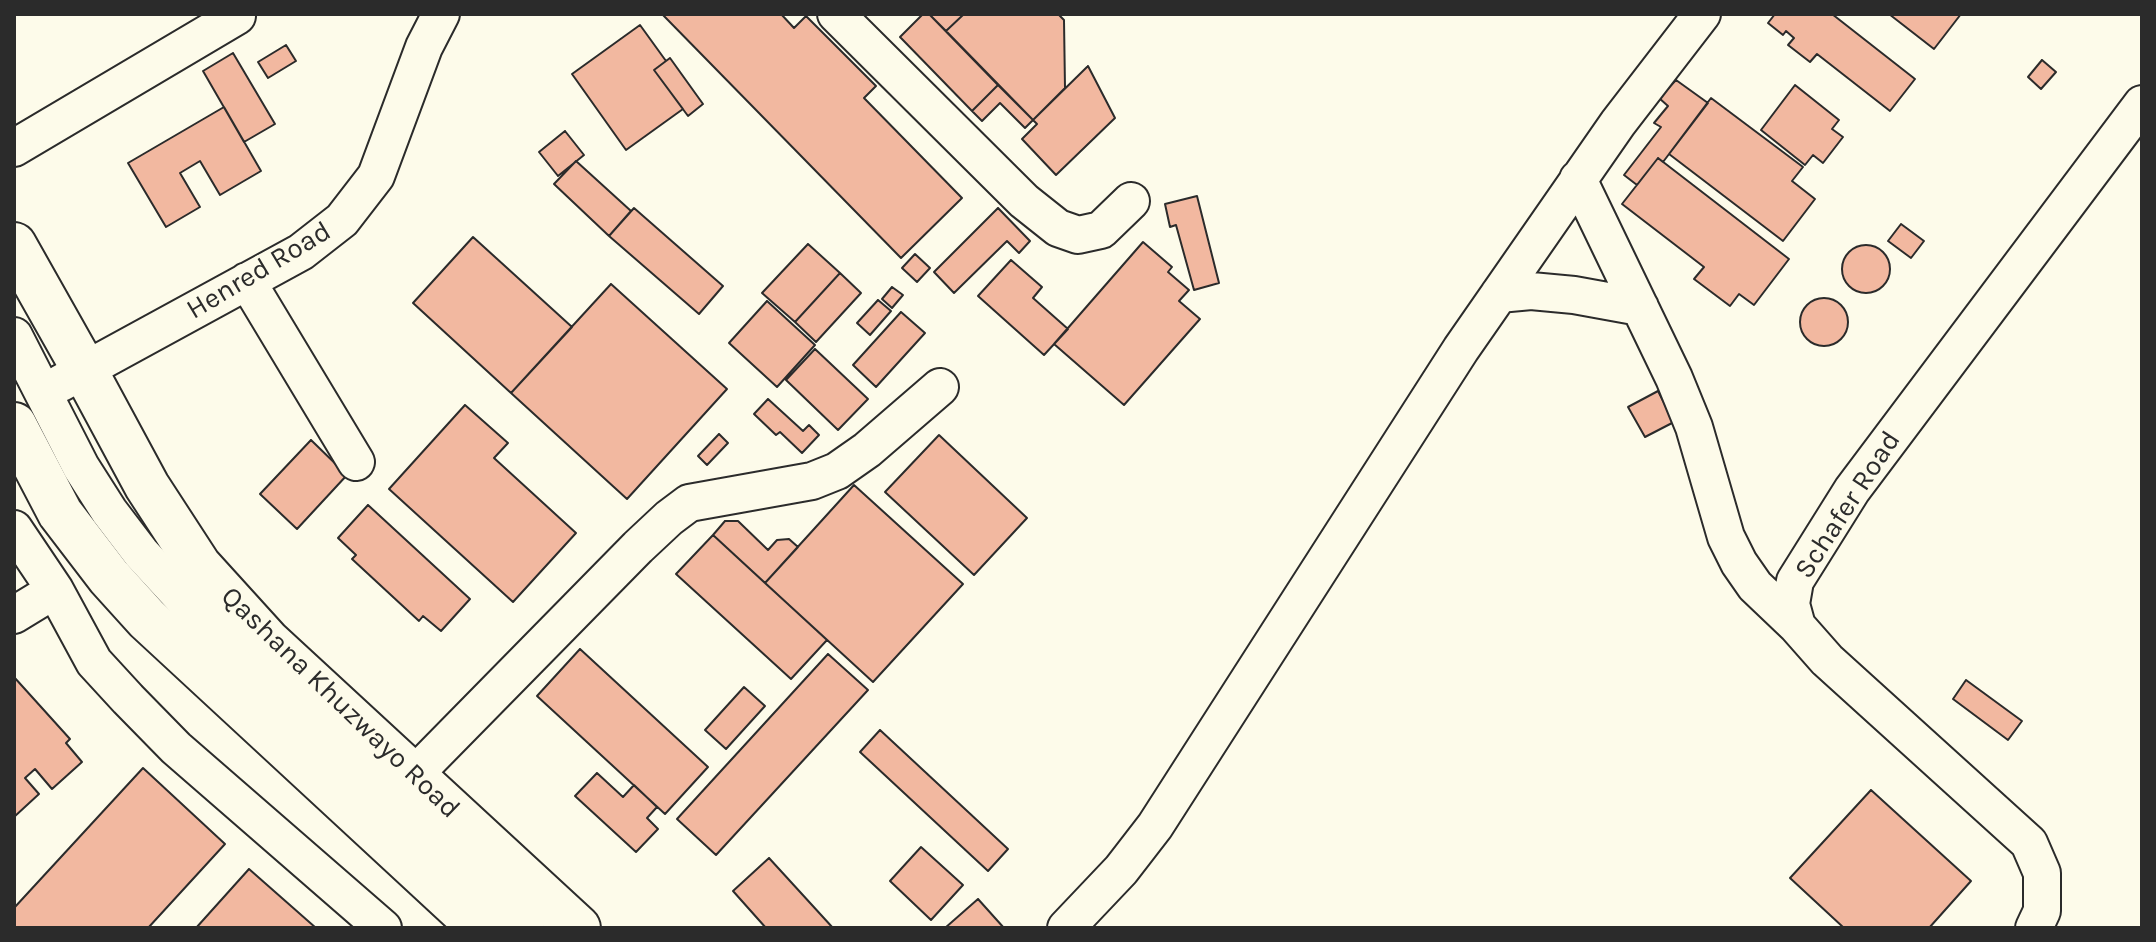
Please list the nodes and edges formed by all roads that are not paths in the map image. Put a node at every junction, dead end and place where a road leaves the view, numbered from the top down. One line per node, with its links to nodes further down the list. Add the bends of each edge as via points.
1 (441, 14): 10 (street, Henred Road, via 376,176 342,220 301,252)
2 (836, 14): 8 (street, via 1024,201 1058,228 1078,235 1101,230)
3 (1702, 14): 7 (street)
4 (237, 16): 6 (street)
5 (2142, 104): 22 (street, Schafer Road, via 1852,490 1795,581 1791,604)
6 (14, 148)
7 (1578, 179): 11 (street); 12 (street)
8 (1131, 201)
9 (14, 245): 14 (main road, Qashana Khuzwayo Road)
10 (247, 281): 14 (street, Henred Road); 18 (street)
11 (1499, 294): 12 (street, via 1531,291); 28 (street, via 1155,826)
12 (1640, 307): 22 (street, via 1694,427 1726,537 1755,586)
13 (14, 336): 16 (street)
14 (85, 371): 16 (street, Henred Road); 23 (main road, Qashana Khuzwayo Road, via 147,486 199,566 268,642)
15 (940, 387): 23 (street, via 837,471 812,481 689,503 638,547)
16 (28, 401): 26 (street, via 141,553 233,649)
17 (14, 425): 25 (main road, via 60,513 119,588)
18 (356, 462)
19 (14, 529): 20 (street)
20 (55, 590): 21 (street); 24 (street, via 94,662 128,699)
21 (14, 615)
22 (1797, 626): 29 (street, via 1827,660 2029,843 2042,873 2042,911)
23 (413, 776): 27 (main road, Qashana Khuzwayo Road)
24 (371, 924)
25 (481, 928)
26 (526, 928)
27 (578, 928)
28 (1066, 928)
29 (2034, 928)

